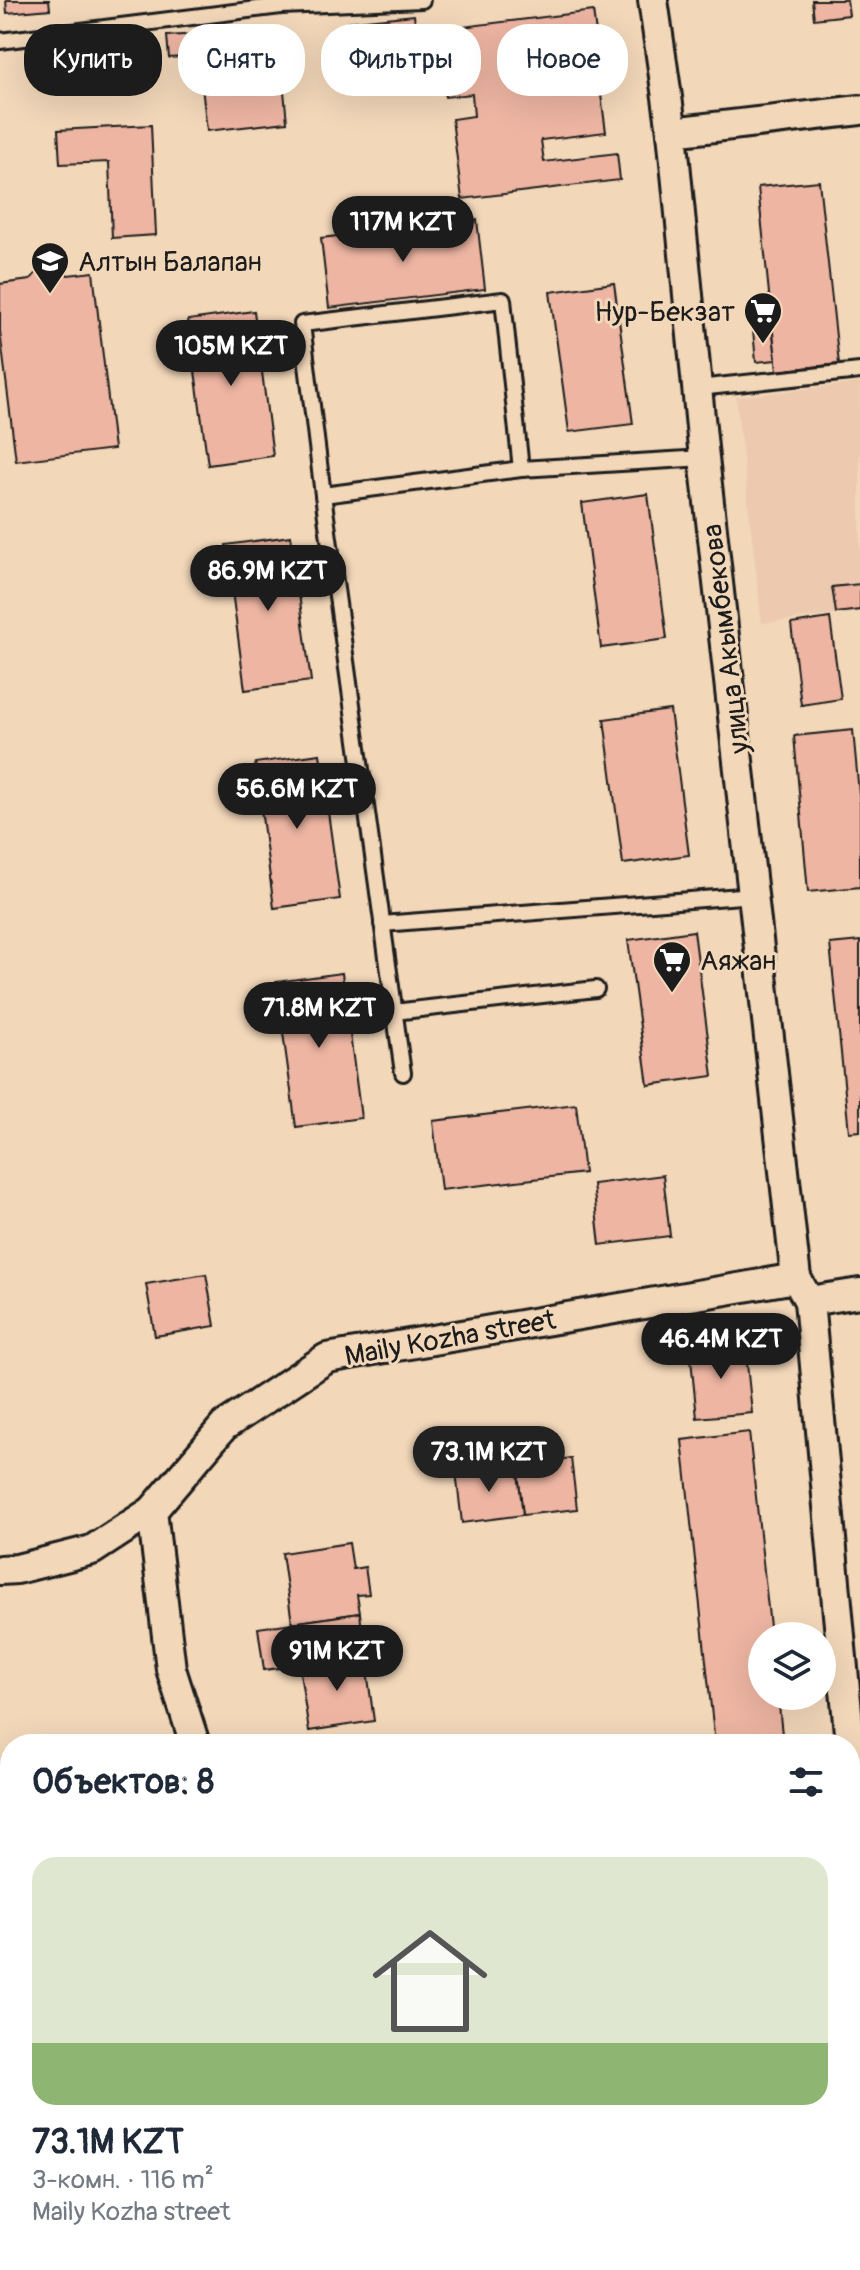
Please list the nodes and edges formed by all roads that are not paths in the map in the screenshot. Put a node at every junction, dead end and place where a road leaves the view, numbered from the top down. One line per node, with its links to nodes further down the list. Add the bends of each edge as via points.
1 (422, 0): 3 (lane, via 281,6)
2 (653, 0): 5 (street, улица Акымбекова)
3 (0, 41)
4 (860, 110): 5 (street)
5 (672, 132): 7 (street, улица Акымбекова)
6 (860, 371): 7 (lane)
7 (698, 388): 8 (street, улица Акымбекова)
8 (704, 458): 9 (lane); 11 (street, улица Акымбекова)
9 (521, 469): 10 (lane); 10 (lane, via 503,300 302,324)
10 (323, 495): 12 (lane)
11 (754, 895): 12 (lane); 16 (street, улица Акымбекова)
12 (382, 924): 14 (lane)
13 (596, 989): 14 (lane)
14 (394, 1012): 15 (lane)
15 (403, 1073)
16 (802, 1290): 17 (street, Maily Kozha street); 18 (street, Maily Kozha street, via 327,1358 224,1426); 21 (street, улица Акымбекова)
17 (860, 1293)
18 (152, 1511): 19 (street, Maily Kozha street, via 92,1550); 20 (street, via 171,1669)
19 (0, 1570)
20 (192, 1734)
21 (849, 1734)

